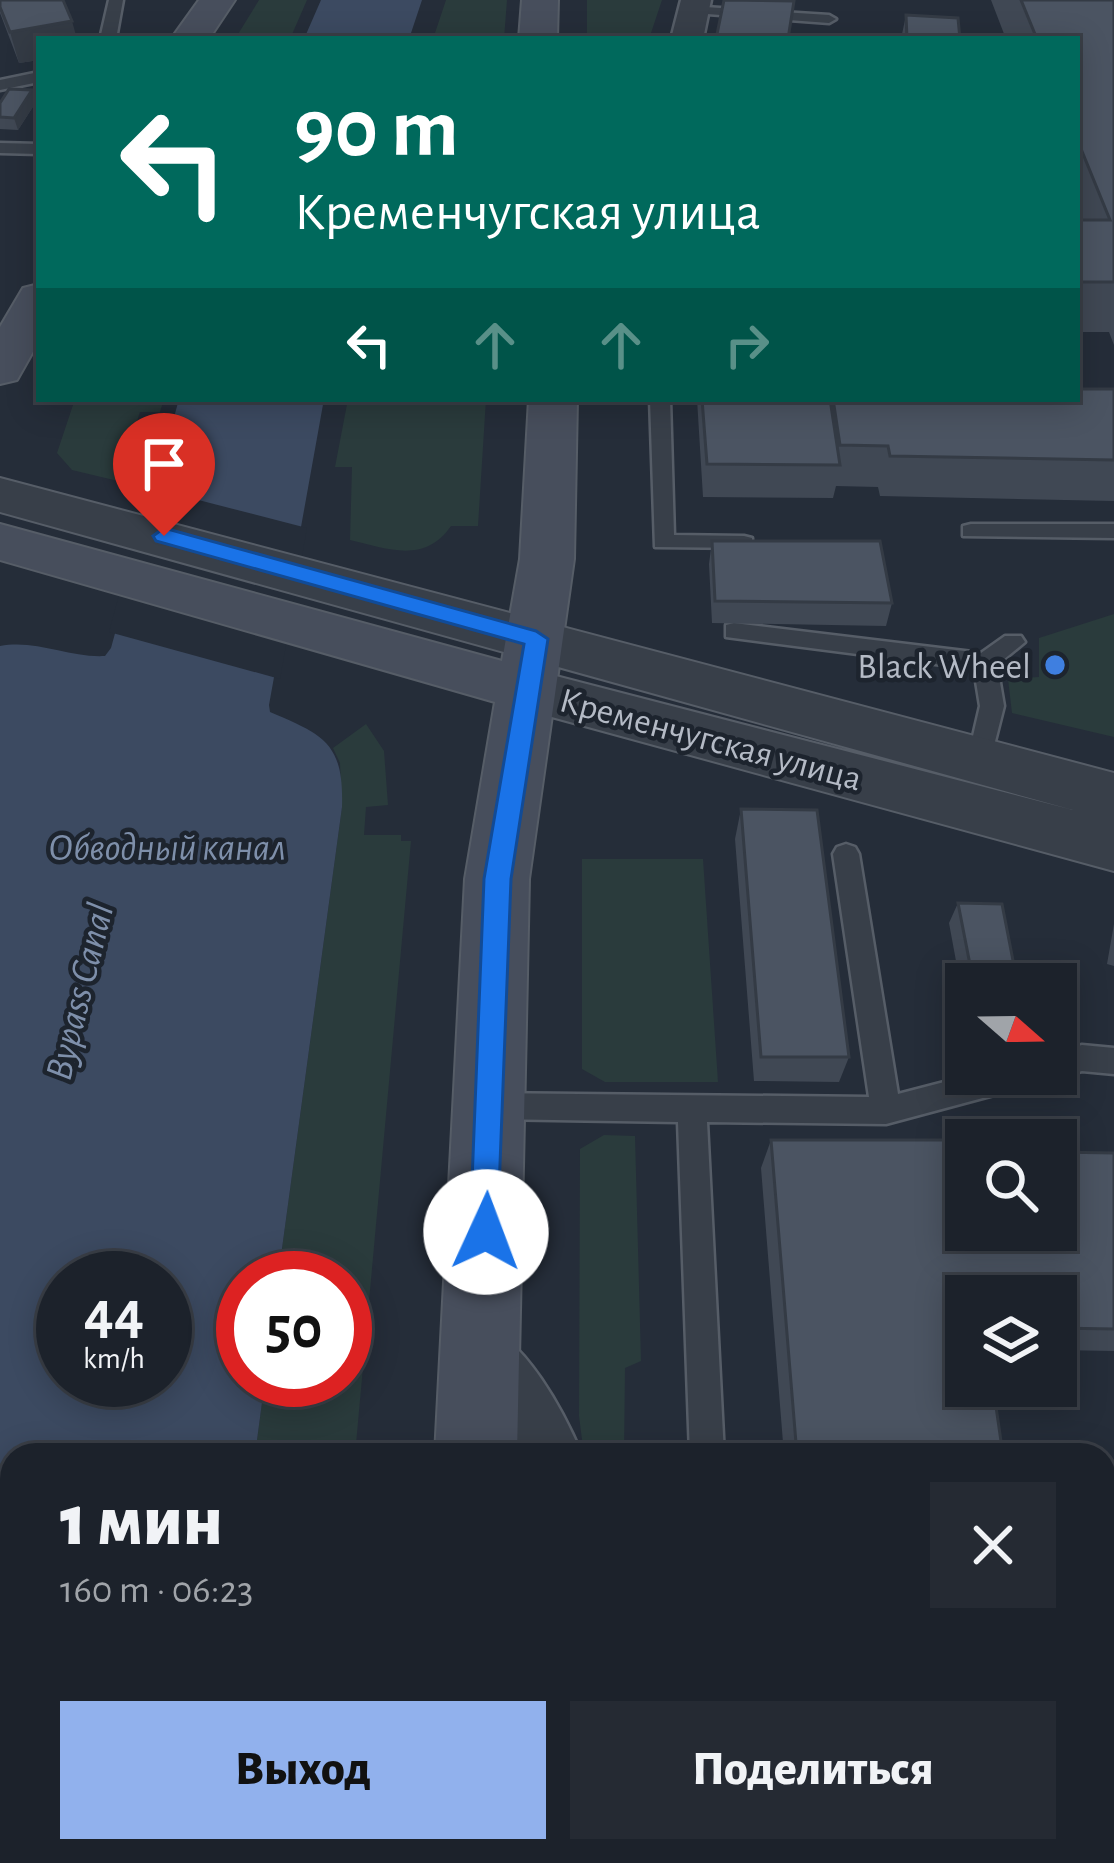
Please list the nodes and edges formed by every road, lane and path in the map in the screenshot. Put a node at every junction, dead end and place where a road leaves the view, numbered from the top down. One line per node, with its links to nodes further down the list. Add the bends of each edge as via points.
1 (116, 0): 7 (lane)
2 (217, 0): 8 (main road)
3 (540, 0): 9 (main road)
4 (831, 0): 6 (lane)
5 (693, 16): 6 (lane)
6 (829, 19): 10 (lane)
7 (109, 36)
8 (192, 36)
9 (538, 36)
10 (827, 36)
11 (36, 78): 12 (lane)
12 (0, 85)
13 (0, 148): 14 (lane)
14 (36, 149)
15 (36, 304): 16 (main road)
16 (0, 370)
17 (553, 402): 28 (main road, via 547,559)
18 (660, 402): 23 (lane, via 663,542)
19 (0, 495): 24 (street)
20 (970, 531): 21 (lane)
21 (1114, 531)
22 (0, 542): 24 (main road, Кременчугская улица)
23 (772, 544)
24 (118, 548): 28 (main road, Кременчугская улица)
25 (734, 631): 27 (lane)
26 (1013, 642): 27 (lane)
27 (985, 662): 29 (lane, via 992,706)
28 (531, 664): 29 (street, Кременчугская улица); 31 (street, Кременчугская улица); 36 (main road, via 497,879)
29 (979, 762): 30 (street, Кременчугская улица)
30 (1114, 797)
31 (1114, 846)
32 (846, 854): 38 (lane)
33 (1077, 1059): 34 (lane)
34 (1114, 1060)
35 (946, 1095): 38 (lane)
36 (491, 1106): 37 (lane); 39 (main road)
37 (692, 1109): 38 (lane); 42 (lane)
38 (886, 1111)
39 (482, 1357): 40 (main road); 41 (street)
40 (477, 1443)
41 (538, 1443)
42 (706, 1443)

